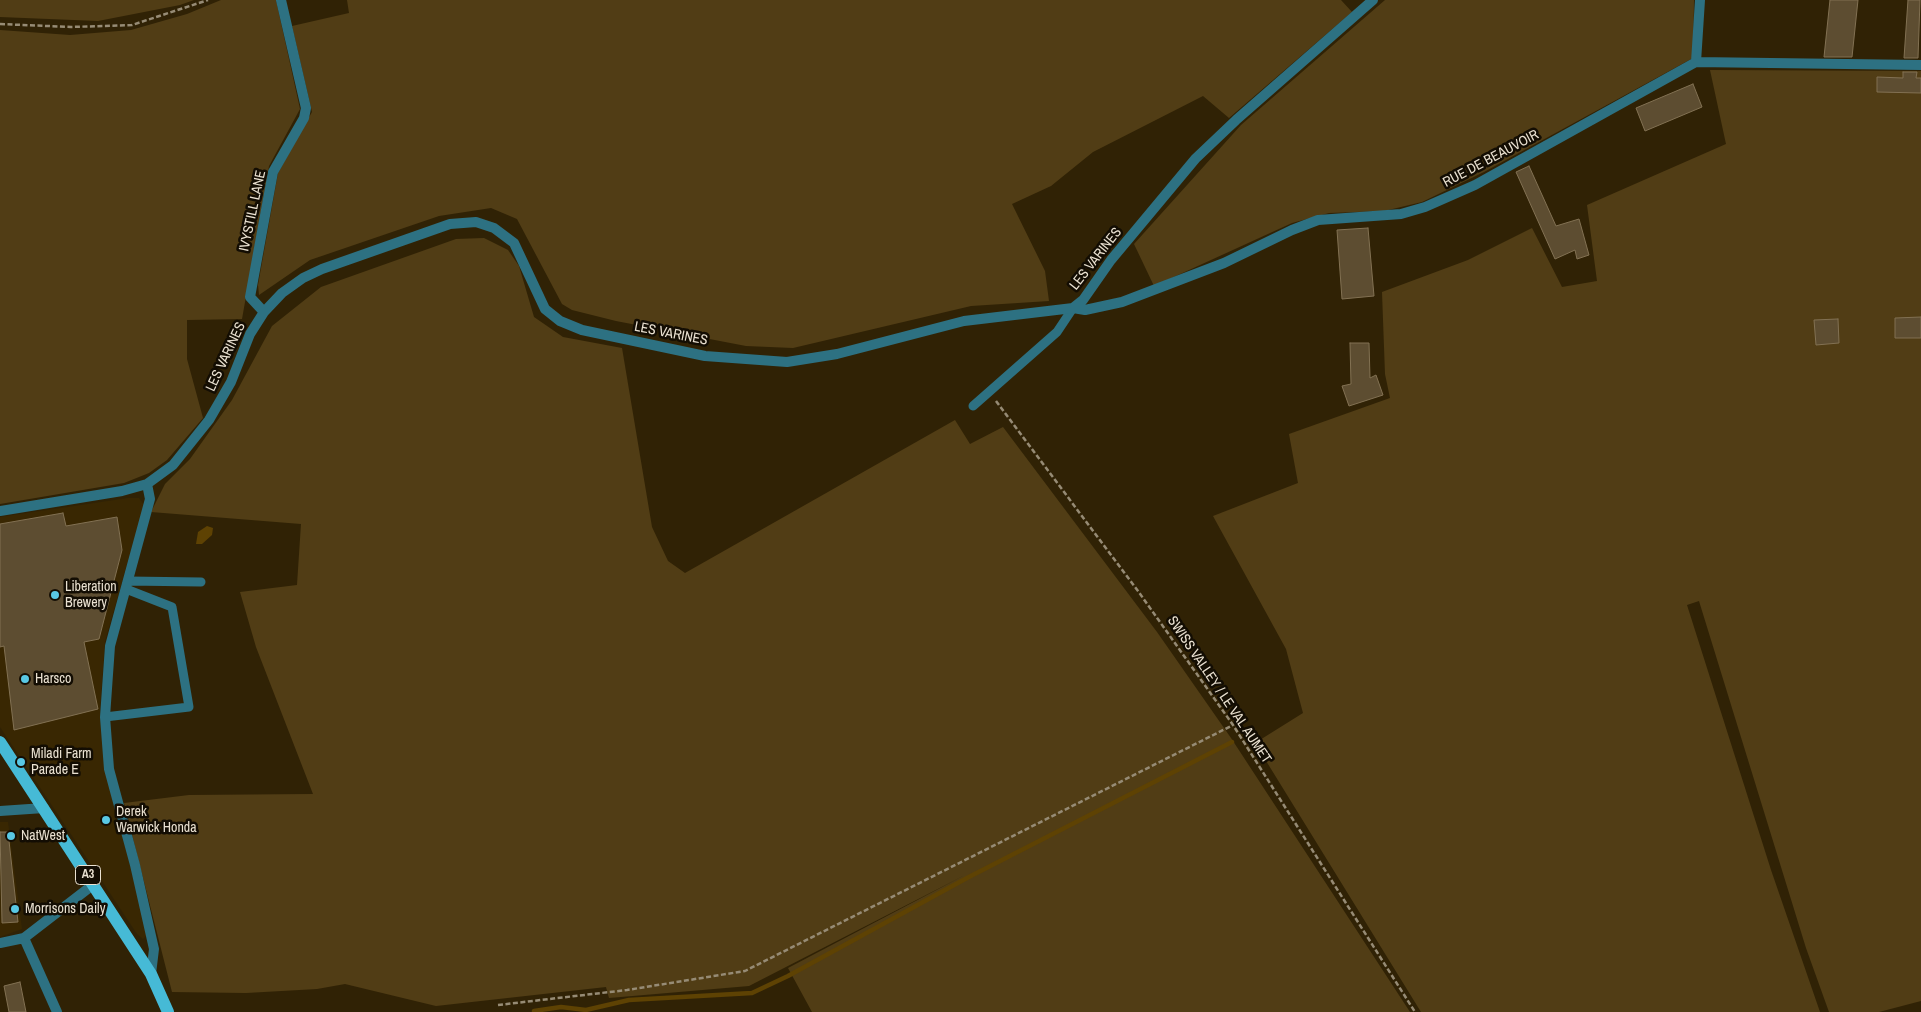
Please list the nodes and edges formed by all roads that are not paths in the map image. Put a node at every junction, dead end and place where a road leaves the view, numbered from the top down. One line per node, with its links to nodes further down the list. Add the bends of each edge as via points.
1 (281, 0): 7 (street, IVYSTILL LANE, via 306,108 304,118 274,172 250,297)
2 (1374, 0): 6 (street, LES VARINES, via 1196,158 1111,260 1083,300)
3 (1700, 0): 4 (street)
4 (1696, 62): 5 (street, RUE DE BEAUVOIR); 6 (street, RUE DE BEAUVOIR, via 1475,185 1425,207 1401,214 1318,220 1224,263 1122,302 1085,310)
5 (1921, 64)
6 (1073, 308): 7 (street, LES VARINES, via 964,321 837,354 787,362 705,356 582,330 560,321 545,310 514,243 494,228 476,222 450,224 322,269 302,278); 8 (lane, via 1057,332)
7 (264, 312): 9 (street, LES VARINES, via 209,420 173,464)
8 (973, 406)
9 (147, 484): 10 (street, LES VARINES); 12 (street, via 150,499)
10 (0, 511)
11 (201, 582): 12 (lane)
12 (127, 585): 13 (street, via 110,646); 13 (lane, via 172,607 189,707)
13 (105, 716): 20 (street, via 109,769 154,949)
14 (0, 742): 15 (main road, A3)
15 (44, 808): 16 (street); 17 (main road, A3)
16 (0, 812)
17 (94, 884): 18 (street); 20 (main road, A3)
18 (24, 938): 19 (street); 21 (street)
19 (0, 943)
20 (150, 974): 22 (main road, A3)
21 (57, 1012)
22 (168, 1012)

